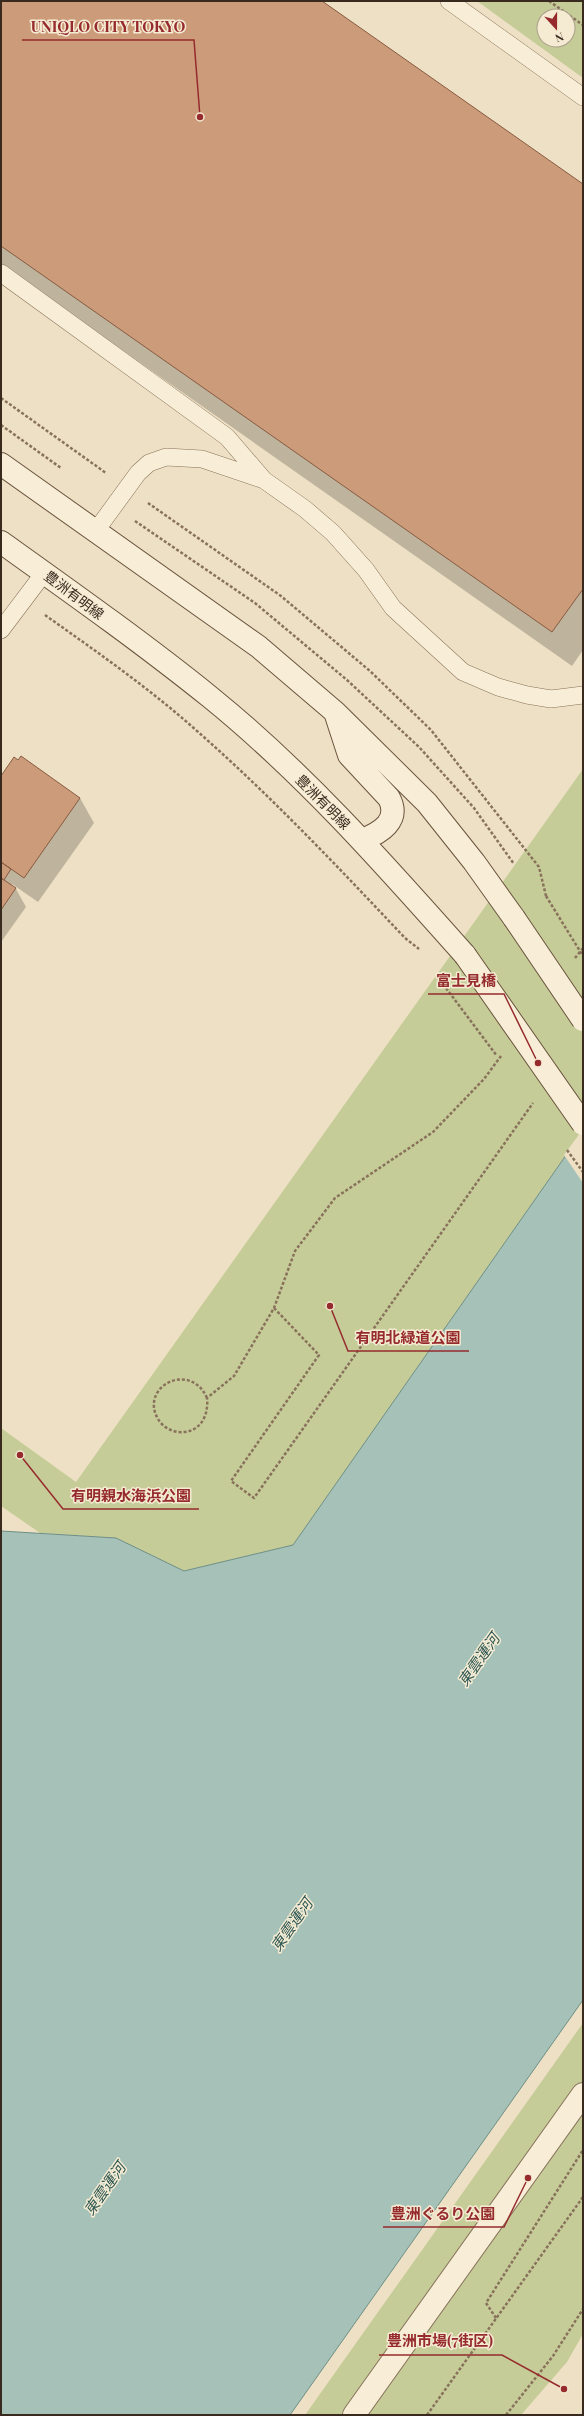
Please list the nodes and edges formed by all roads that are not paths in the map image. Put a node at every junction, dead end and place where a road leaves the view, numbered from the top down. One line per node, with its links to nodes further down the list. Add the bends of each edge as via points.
1 (449, 1): 2 (lane)
2 (583, 97)
3 (1, 273): 5 (lane, via 226,437)
4 (1, 464): 6 (main road)
5 (264, 480): 6 (lane, via 202,459 166,457 149,464 138,473); 10 (lane, via 333,533 366,570 393,608 463,672 498,687 527,695 551,699)
6 (95, 532): 11 (main road, via 258,648)
7 (1, 542): 8 (main road, 豊洲有明線)
8 (44, 573): 9 (lane); 12 (main road, 豊洲有明線, via 210,697 289,768)
9 (1, 630)
10 (583, 695)
11 (335, 712): 12 (main road, via 349,755 393,805 391,820 384,828 378,834); 13 (main road, bridge, via 427,803 474,862)
12 (362, 840): 14 (main road, 豊洲有明線, bridge, via 465,955)
13 (583, 1020)
14 (583, 1124)
15 (583, 2094): 16 (main road)
16 (354, 2415)

